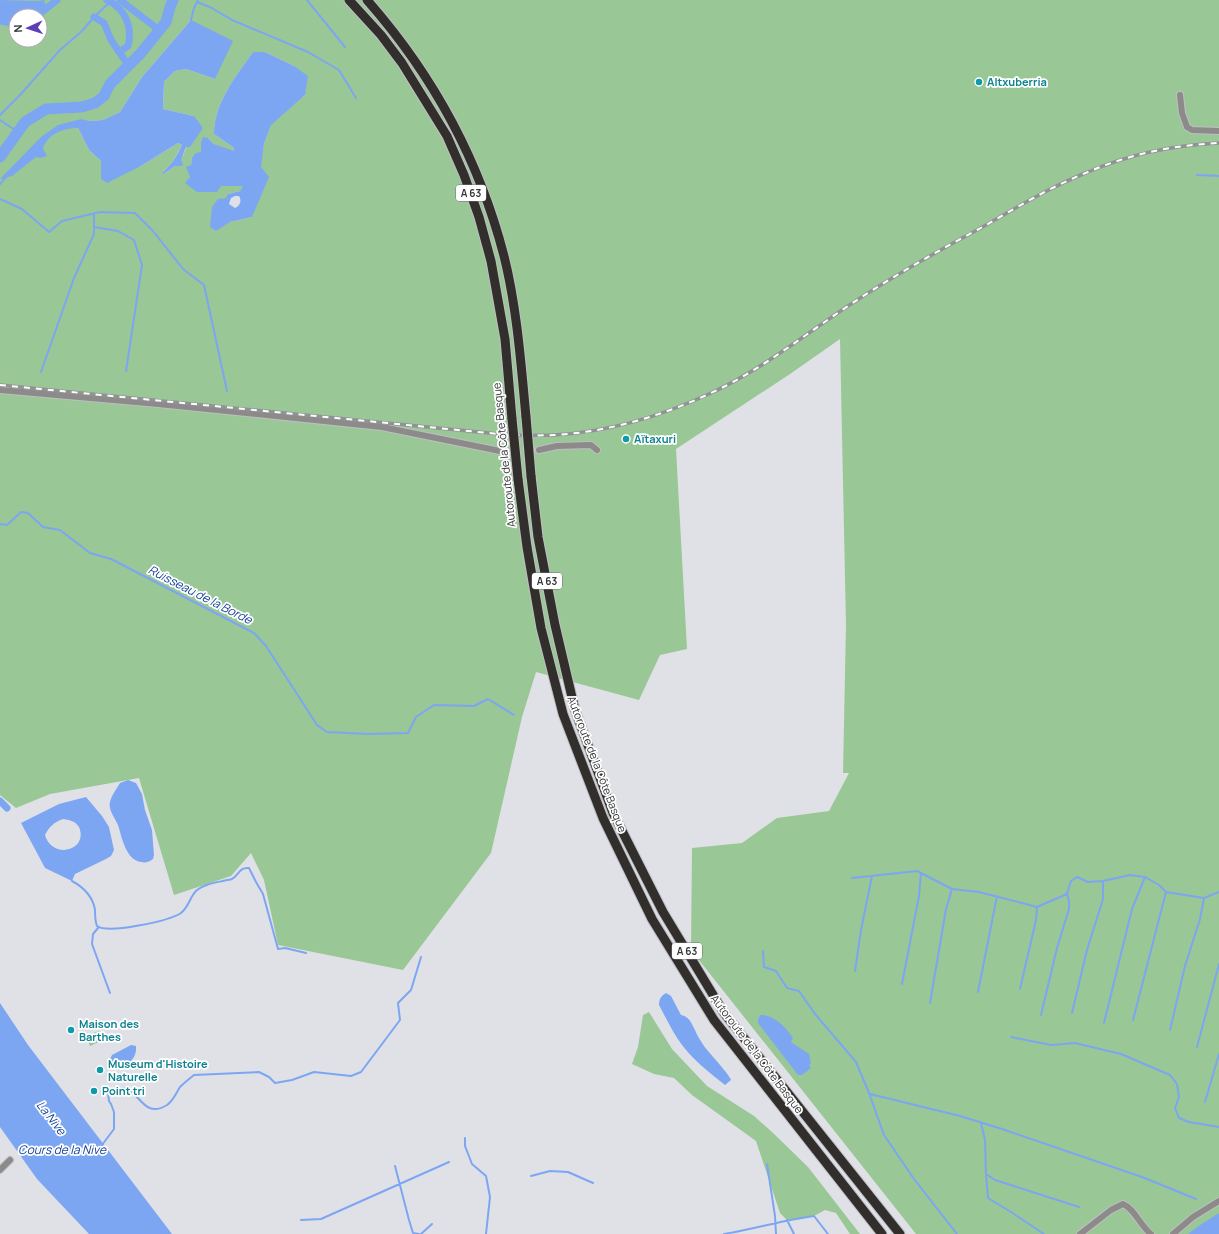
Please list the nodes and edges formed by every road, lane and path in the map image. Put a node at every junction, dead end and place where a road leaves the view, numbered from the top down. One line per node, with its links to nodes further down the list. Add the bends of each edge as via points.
1 (349, 0): 12 (highway, Autoroute de la Côte Basque / A 63, bridge, via 402,63 447,136 479,217 491,261 505,339 527,547 541,628 563,714 603,818 652,918 714,1020)
2 (368, 0): 13 (highway, Autoroute de la Côte Basque / A 63, bridge, via 410,52 458,130 492,213 504,257 516,322 538,537 555,625 575,710 613,813 663,912 724,1013)
3 (1180, 95): 4 (street, via 1187,127 1192,130)
4 (1219, 131)
5 (0, 390): 8 (street, via 382,427)
6 (539, 450): 7 (street, via 557,446 591,445)
7 (597, 450)
8 (505, 452)
9 (10, 1160): 10 (street)
10 (0, 1170)
11 (1219, 1201): 16 (street)
12 (882, 1234)
13 (900, 1234)
14 (1080, 1234): 15 (street, via 1123,1204 1130,1208)
15 (1151, 1234)
16 (1173, 1234)

